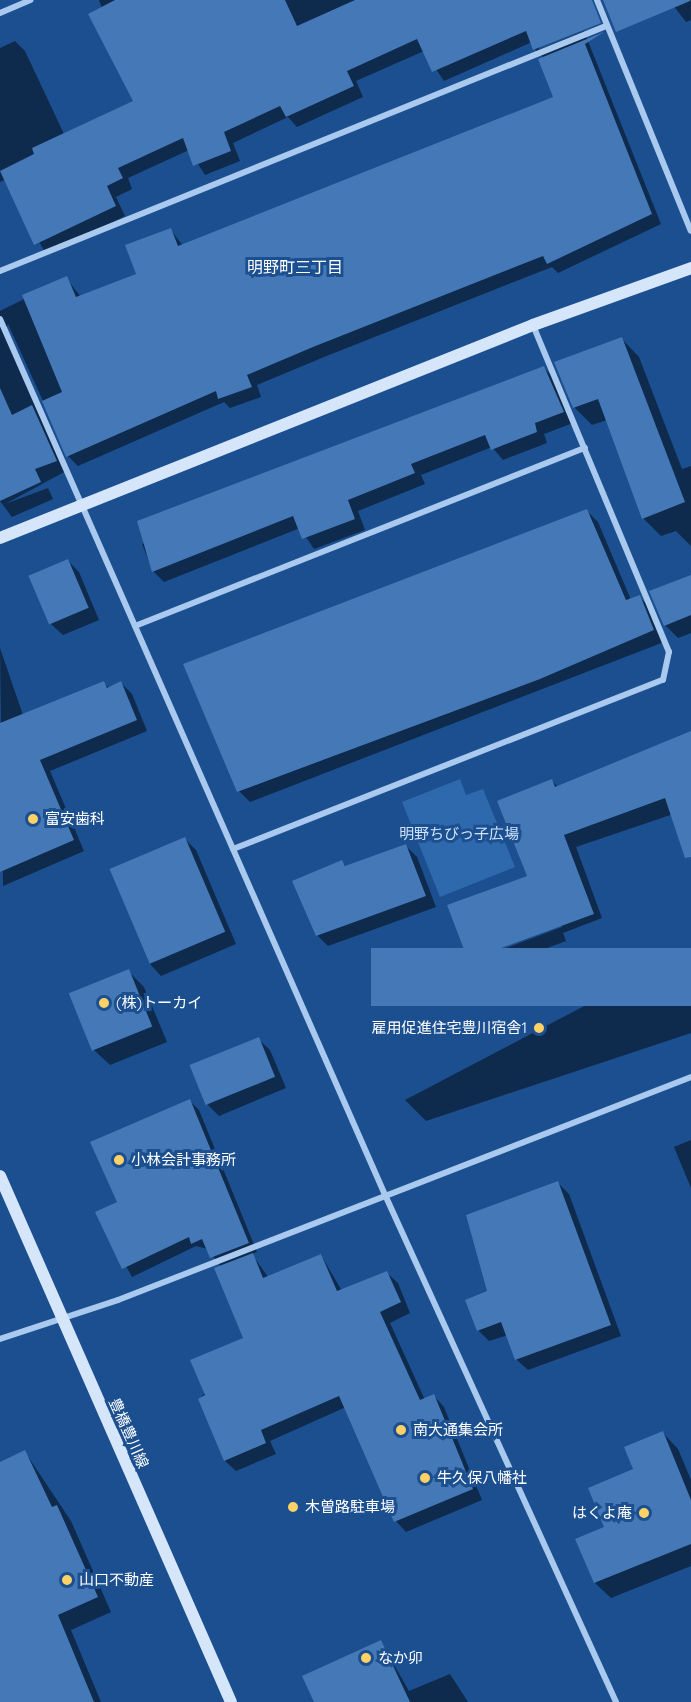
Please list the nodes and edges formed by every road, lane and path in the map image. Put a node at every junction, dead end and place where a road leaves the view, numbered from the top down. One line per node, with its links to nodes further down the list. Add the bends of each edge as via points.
1 (30, 0): 3 (street)
2 (597, 0): 4 (street)
3 (0, 13)
4 (606, 26): 5 (street); 7 (street)
5 (691, 231)
6 (691, 268): 9 (street)
7 (0, 271)
8 (0, 319): 11 (street)
9 (533, 325): 10 (street); 11 (street)
10 (585, 448): 13 (street); 14 (street, via 669,652 663,680)
11 (82, 503): 12 (street); 13 (street)
12 (0, 538)
13 (135, 626): 14 (street)
14 (233, 849): 17 (street)
15 (691, 1077): 17 (street)
16 (0, 1176): 18 (street, 豊橋豊川線)
17 (386, 1197): 18 (street); 21 (street)
18 (62, 1318): 19 (street); 20 (street, 豊橋豊川線)
19 (0, 1339)
20 (231, 1702)
21 (616, 1702)

